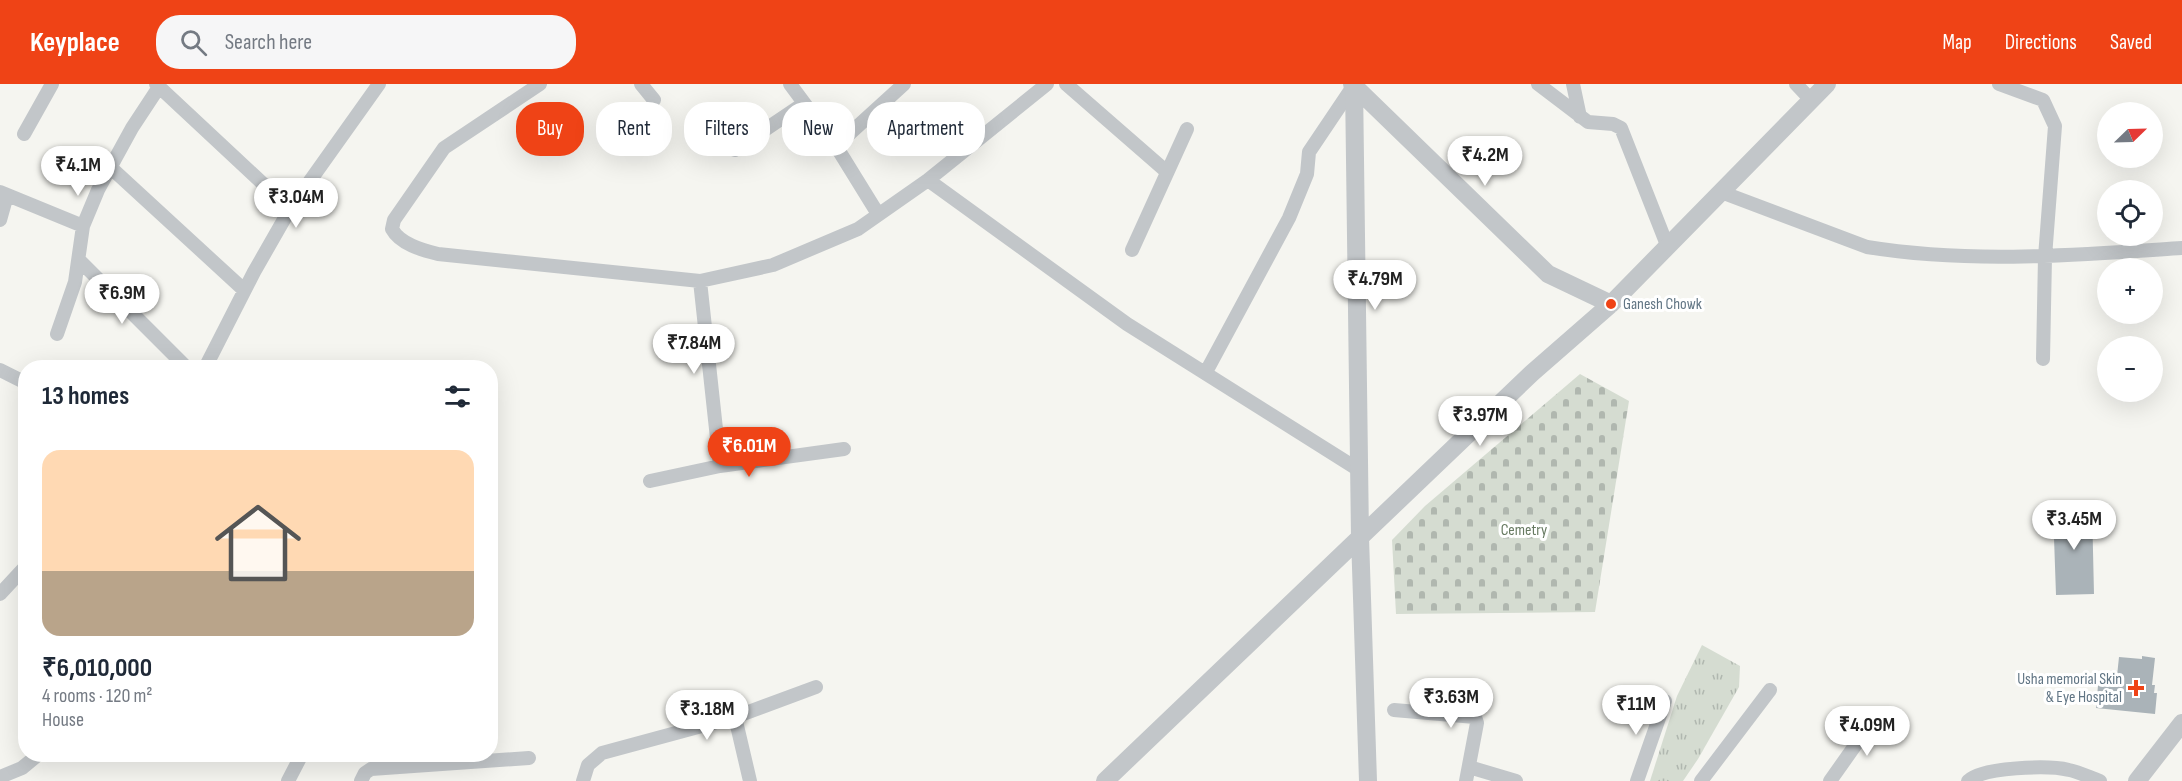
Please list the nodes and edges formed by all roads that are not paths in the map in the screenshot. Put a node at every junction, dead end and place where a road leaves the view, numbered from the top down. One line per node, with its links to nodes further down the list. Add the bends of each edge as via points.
1 (52, 84): 22 (street)
2 (379, 84): 29 (street)
3 (540, 84): 38 (street, via 438,154 394,220 392,230 396,236 438,254)
4 (641, 84): 16 (street)
5 (790, 84): 18 (street)
6 (904, 84): 20 (street)
7 (1047, 84): 26 (street)
8 (1066, 84): 25 (street)
9 (1353, 84): 40 (street, via 1548,274); 46 (street, via 1309,152 1306,174 1290,218); 50 (street)
10 (1538, 84): 19 (street)
11 (1573, 84): 19 (street)
12 (1796, 84): 17 (street)
13 (1827, 84): 17 (street)
14 (1999, 84): 36 (street, via 2043,100 2055,126)
15 (158, 86): 24 (street); 29 (street)
16 (654, 100)
17 (1811, 100): 27 (street)
18 (802, 102)
19 (1580, 117): 33 (street, via 1593,124 1621,128)
20 (855, 129)
21 (1187, 129): 25 (street)
22 (24, 134)
23 (842, 156): 30 (street)
24 (110, 166): 32 (street); 39 (street)
25 (1167, 172): 35 (street)
26 (928, 180): 30 (street); 46 (street, via 1127,324)
27 (1721, 192): 33 (street); 36 (street, via 1867,247 1956,256)
28 (3, 194): 31 (street); 32 (street)
29 (290, 209): 39 (street)
30 (878, 214): 38 (street, via 858,229 773,265)
31 (0, 220)
32 (83, 226): 37 (street)
33 (1667, 244): 40 (street)
34 (2182, 248): 36 (street)
35 (1132, 250)
36 (2044, 257): 42 (street)
37 (79, 260): 41 (street); 43 (street)
38 (700, 281): 49 (street)
39 (244, 290): 44 (street)
40 (1611, 304): 52 (street, via 1532,373)
41 (57, 334)
42 (2043, 359)
43 (179, 360)
44 (209, 360)
45 (0, 370): 47 (street)
46 (1206, 372): 50 (street)
47 (18, 379)
48 (844, 449): 49 (street)
49 (720, 466): 51 (street)
50 (1359, 470): 52 (street)
51 (650, 481)
52 (1360, 537): 73 (street); 74 (street)
53 (18, 575): 54 (street)
54 (0, 594)
55 (816, 687): 60 (street)
56 (1770, 690): 77 (street)
57 (1665, 701): 76 (street)
58 (1394, 710): 67 (street, via 1473,715 1477,723)
59 (1882, 715): 78 (street)
60 (735, 717): 71 (street, via 603,753 588,765); 72 (street)
61 (2182, 723): 81 (street)
62 (529, 758): 63 (street)
63 (498, 760)
64 (29, 762): 68 (street)
65 (298, 762): 69 (street)
66 (472, 762): 70 (street, via 371,769)
67 (1467, 774): 75 (street)
68 (0, 777)
69 (288, 781)
70 (361, 781)
71 (583, 781)
72 (750, 781)
73 (1105, 781)
74 (1368, 781)
75 (1516, 781)
76 (1637, 781)
77 (1701, 781)
78 (1830, 781)
79 (1968, 781): 80 (street, via 1988,772 2054,768)
80 (2100, 781)
81 (2137, 781)

